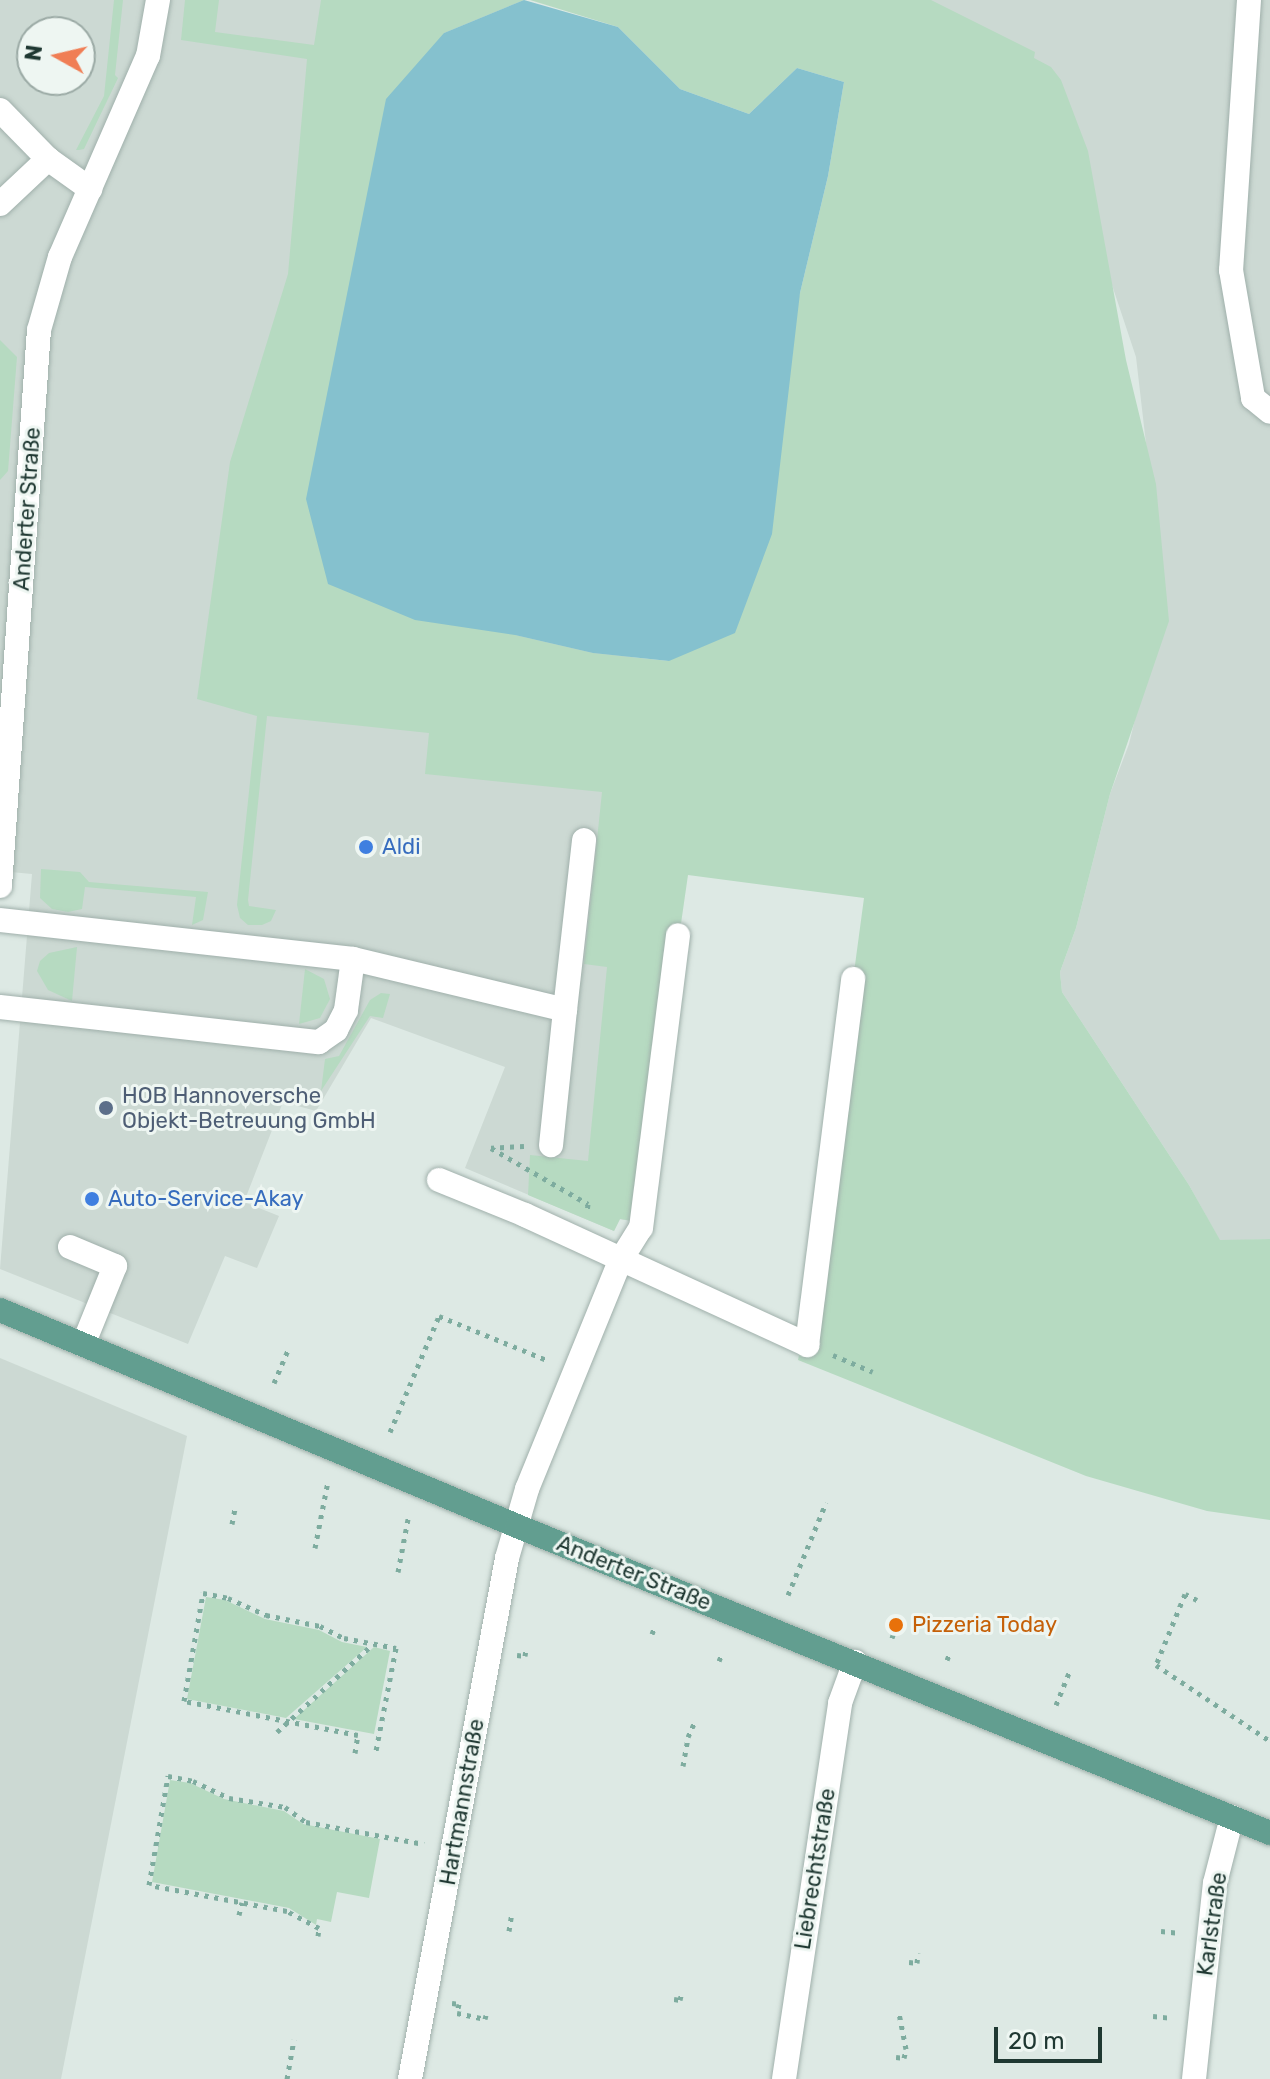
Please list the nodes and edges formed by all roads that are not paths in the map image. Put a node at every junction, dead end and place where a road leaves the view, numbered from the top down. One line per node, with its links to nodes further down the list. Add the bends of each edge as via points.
1 (158, 0): 5 (street, Anderter Straße, via 148,56)
2 (1249, 0): 7 (street, via 1231,270 1253,398)
3 (0, 110): 4 (street)
4 (48, 159): 5 (street); 6 (street)
5 (90, 189): 8 (street, Anderter Straße, via 60,257 39,330)
6 (0, 204)
7 (1270, 412)
8 (9, 643): 10 (street, Anderter Straße)
9 (584, 840): 16 (street)
10 (0, 886)
11 (0, 920): 13 (street)
12 (678, 935): 20 (street, Hartmannstraße, via 641,1228)
13 (353, 959): 15 (street, via 346,1010 336,1030 319,1042); 16 (street)
14 (853, 979): 20 (street, via 807,1345)
15 (0, 1007)
16 (565, 1010): 17 (street)
17 (551, 1145)
18 (439, 1180): 20 (street)
19 (70, 1247): 22 (street, via 115,1266)
20 (620, 1261): 23 (street, Hartmannstraße, via 527,1489)
21 (0, 1310): 22 (main road, Anderter Straße)
22 (83, 1345): 23 (main road, Anderter Straße)
23 (517, 1526): 24 (main road, Anderter Straße); 27 (street, Hartmannstraße)
24 (855, 1662): 25 (main road, Anderter Straße); 28 (street, Liebrechtstraße, via 840,1703)
25 (1232, 1817): 26 (main road, Anderter Straße); 29 (street, Karlstraße, via 1215,1883)
26 (1270, 1833)
27 (410, 2079)
28 (784, 2079)
29 (1194, 2079)

